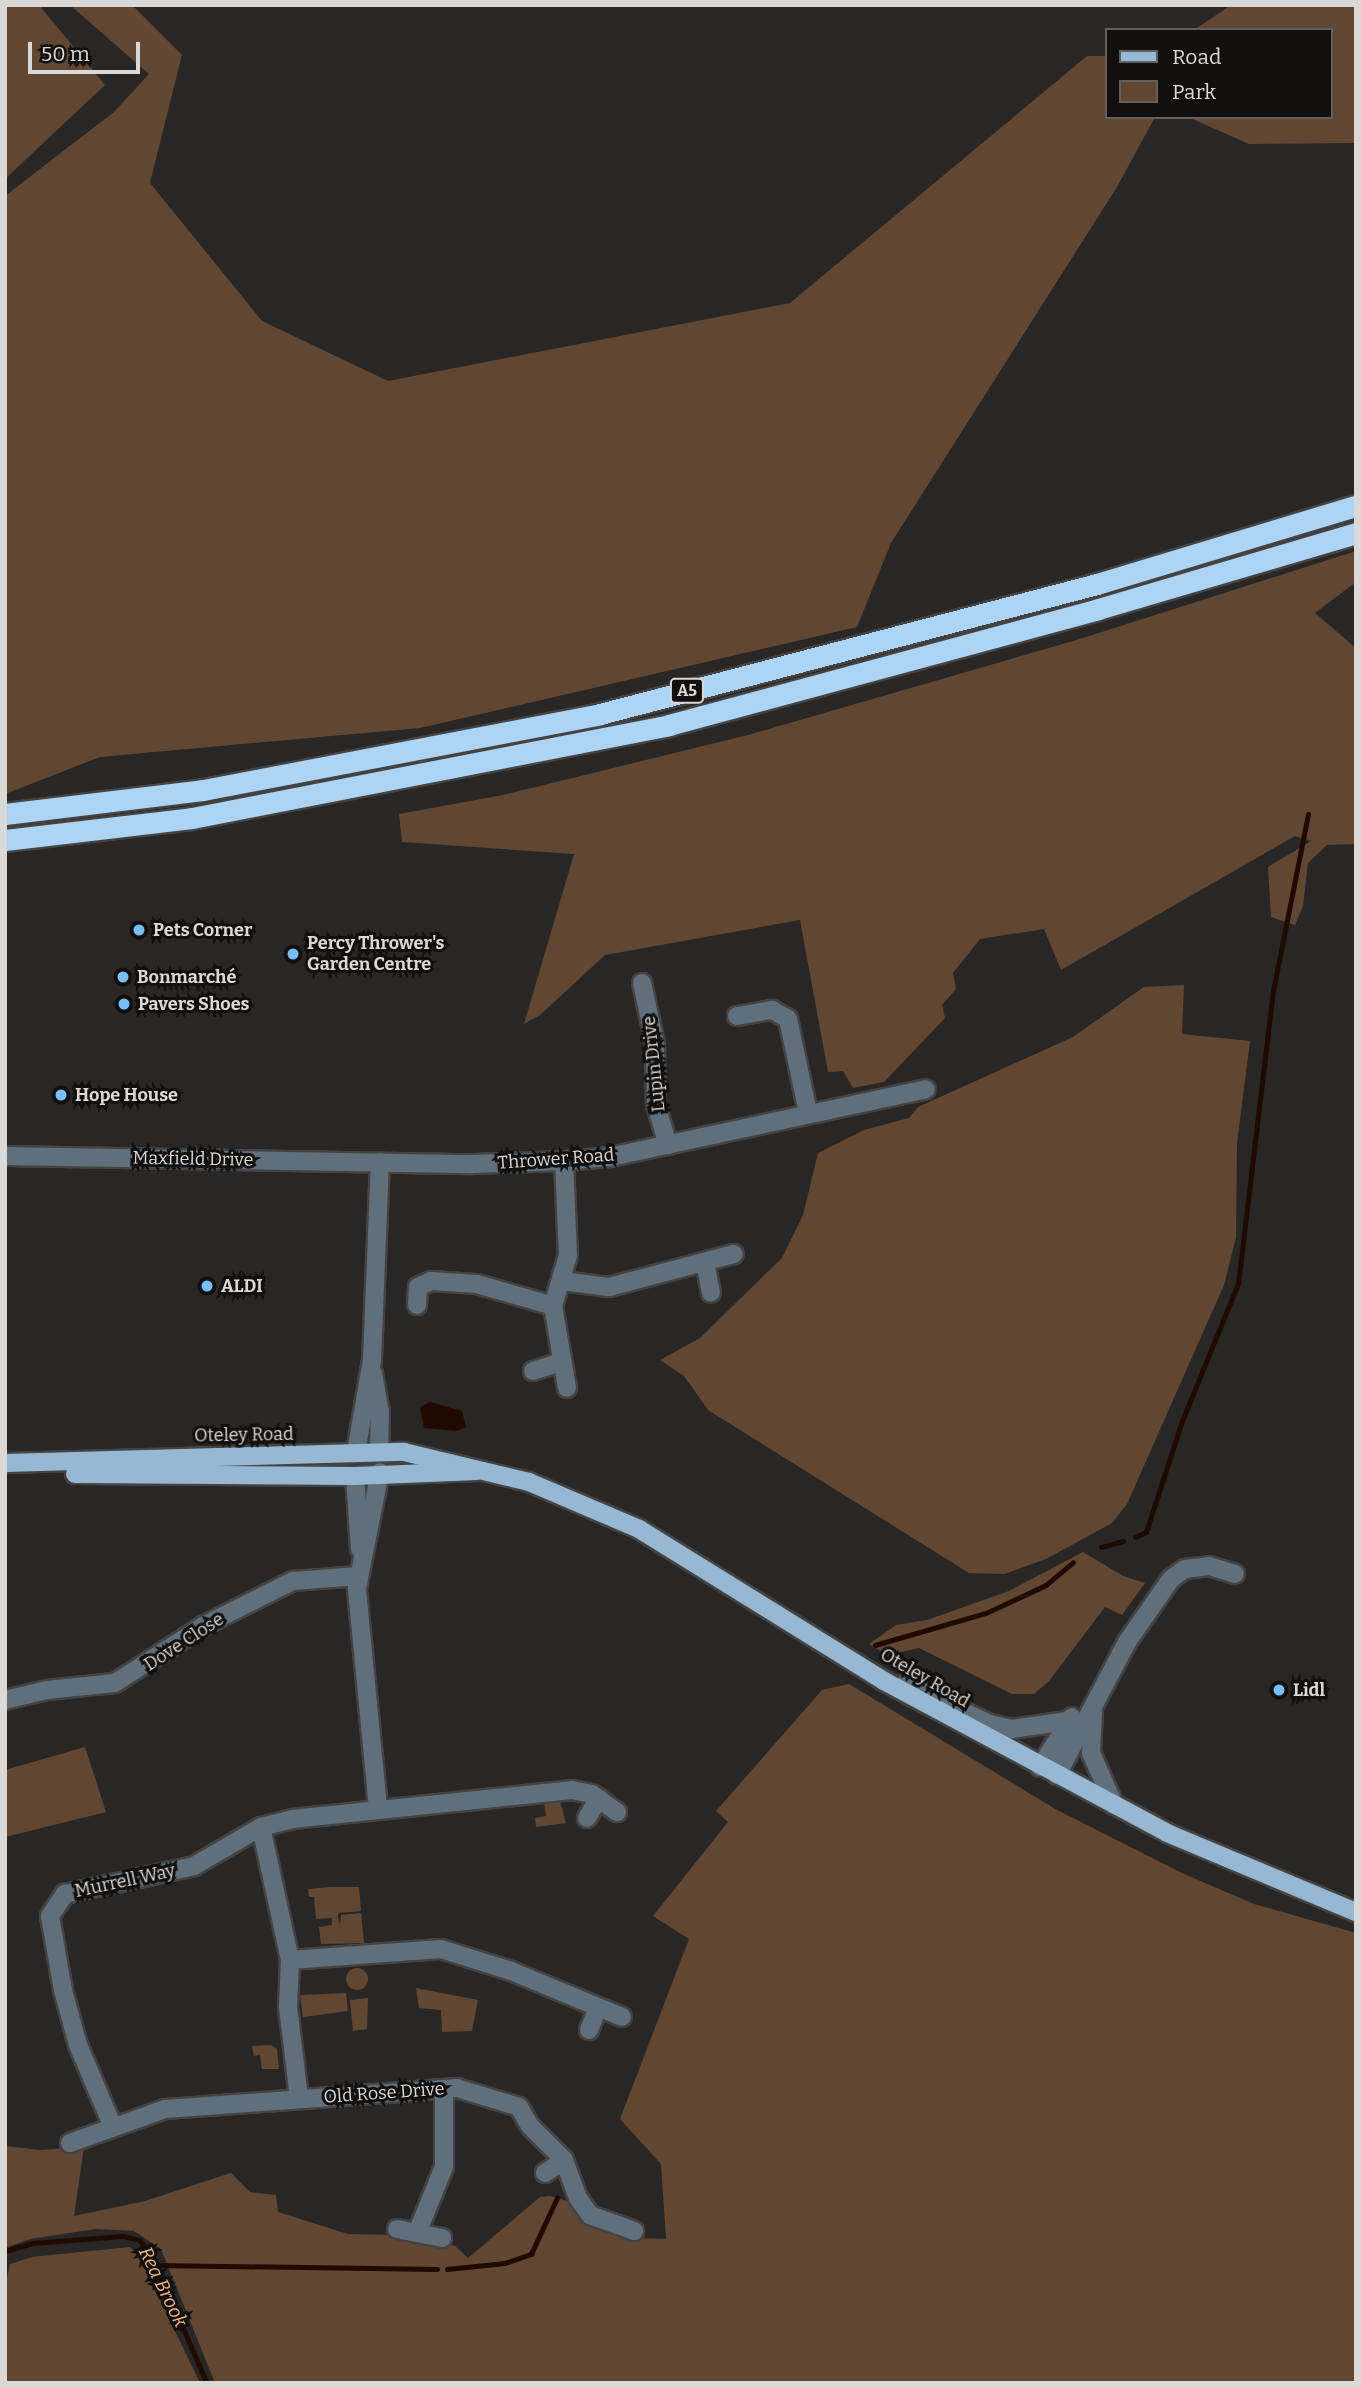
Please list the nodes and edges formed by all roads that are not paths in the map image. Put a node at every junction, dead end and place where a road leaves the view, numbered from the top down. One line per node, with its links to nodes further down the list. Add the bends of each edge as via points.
1 (1356, 506): 3 (highway, A5, via 1097,584 600,714 203,790)
2 (1356, 533): 4 (highway, A5, via 1098,610 669,725 192,818)
3 (5, 814)
4 (5, 840)
5 (642, 983): 9 (street, Lupin Drive, via 655,1043 656,1105)
6 (737, 1016): 8 (street, via 772,1010 788,1019)
7 (926, 1089): 8 (street, Thrower Road)
8 (808, 1112): 9 (street, Thrower Road)
9 (668, 1145): 11 (street, Thrower Road)
10 (5, 1156): 12 (street, Maxfield Drive)
11 (564, 1161): 12 (street, Thrower Road); 15 (street, via 569,1235)
12 (380, 1162): 19 (street)
13 (734, 1254): 14 (street)
14 (705, 1262): 15 (street, via 609,1287); 17 (street)
15 (562, 1281): 18 (street)
16 (414, 1289): 18 (street, via 431,1281 477,1284)
17 (711, 1292)
18 (553, 1306): 20 (street)
19 (371, 1362): 23 (street, via 380,1411); 24 (street)
20 (561, 1362): 21 (street); 22 (street)
21 (533, 1371)
22 (567, 1388)
23 (379, 1451): 24 (main road, Oteley Road); 26 (main road, Oteley Road, via 449,1460); 27 (main road)
24 (356, 1452): 25 (main road, Oteley Road); 29 (main road)
25 (5, 1463)
26 (481, 1471): 27 (main road, Oteley Road); 32 (main road, Oteley Road, via 536,1484 639,1529)
27 (380, 1472): 29 (main road, Oteley Road); 30 (street)
28 (5, 1473): 29 (main road, Oteley Road)
29 (355, 1476): 30 (street)
30 (360, 1571): 33 (street, Dove Close, via 293,1581 203,1626 115,1683); 39 (street)
31 (1235, 1574): 34 (street, via 1209,1566 1185,1569 1171,1579)
32 (884, 1681): 35 (street, via 904,1684 990,1724 1012,1729); 36 (main road, Oteley Road)
33 (5, 1700)
34 (1094, 1700): 35 (street); 36 (street); 38 (street, via 1091,1753)
35 (1067, 1721): 36 (street)
36 (1049, 1771): 38 (main road, Oteley Road)
37 (598, 1798): 39 (street, Murrell Way, via 572,1790); 40 (street, Murrell Way); 41 (street)
38 (1114, 1805): 43 (main road, Oteley Road, via 1199,1849)
39 (379, 1808): 42 (street, Murrell Way)
40 (617, 1812)
41 (587, 1818)
42 (261, 1827): 44 (street); 50 (street, Murrell Way, via 194,1866 74,1892 53,1907 51,1927 68,2008)
43 (1356, 1912)
44 (290, 1960): 45 (street, via 441,1949 511,1971); 49 (street, via 288,2007)
45 (598, 2008): 46 (street); 47 (street)
46 (622, 2017)
47 (589, 2030)
48 (444, 2089): 49 (street, Old Rose Drive); 52 (street, Old Rose Drive, via 471,2090 519,2107 530,2126); 56 (street, via 444,2166)
49 (299, 2098): 50 (street, Old Rose Drive, via 165,2109)
50 (113, 2127): 51 (street, Old Rose Drive)
51 (70, 2143)
52 (564, 2160): 53 (street); 55 (street, Old Rose Drive, via 578,2198 590,2215)
53 (545, 2173)
54 (397, 2229): 56 (street)
55 (634, 2231)
56 (417, 2233): 57 (street)
57 (442, 2238)

